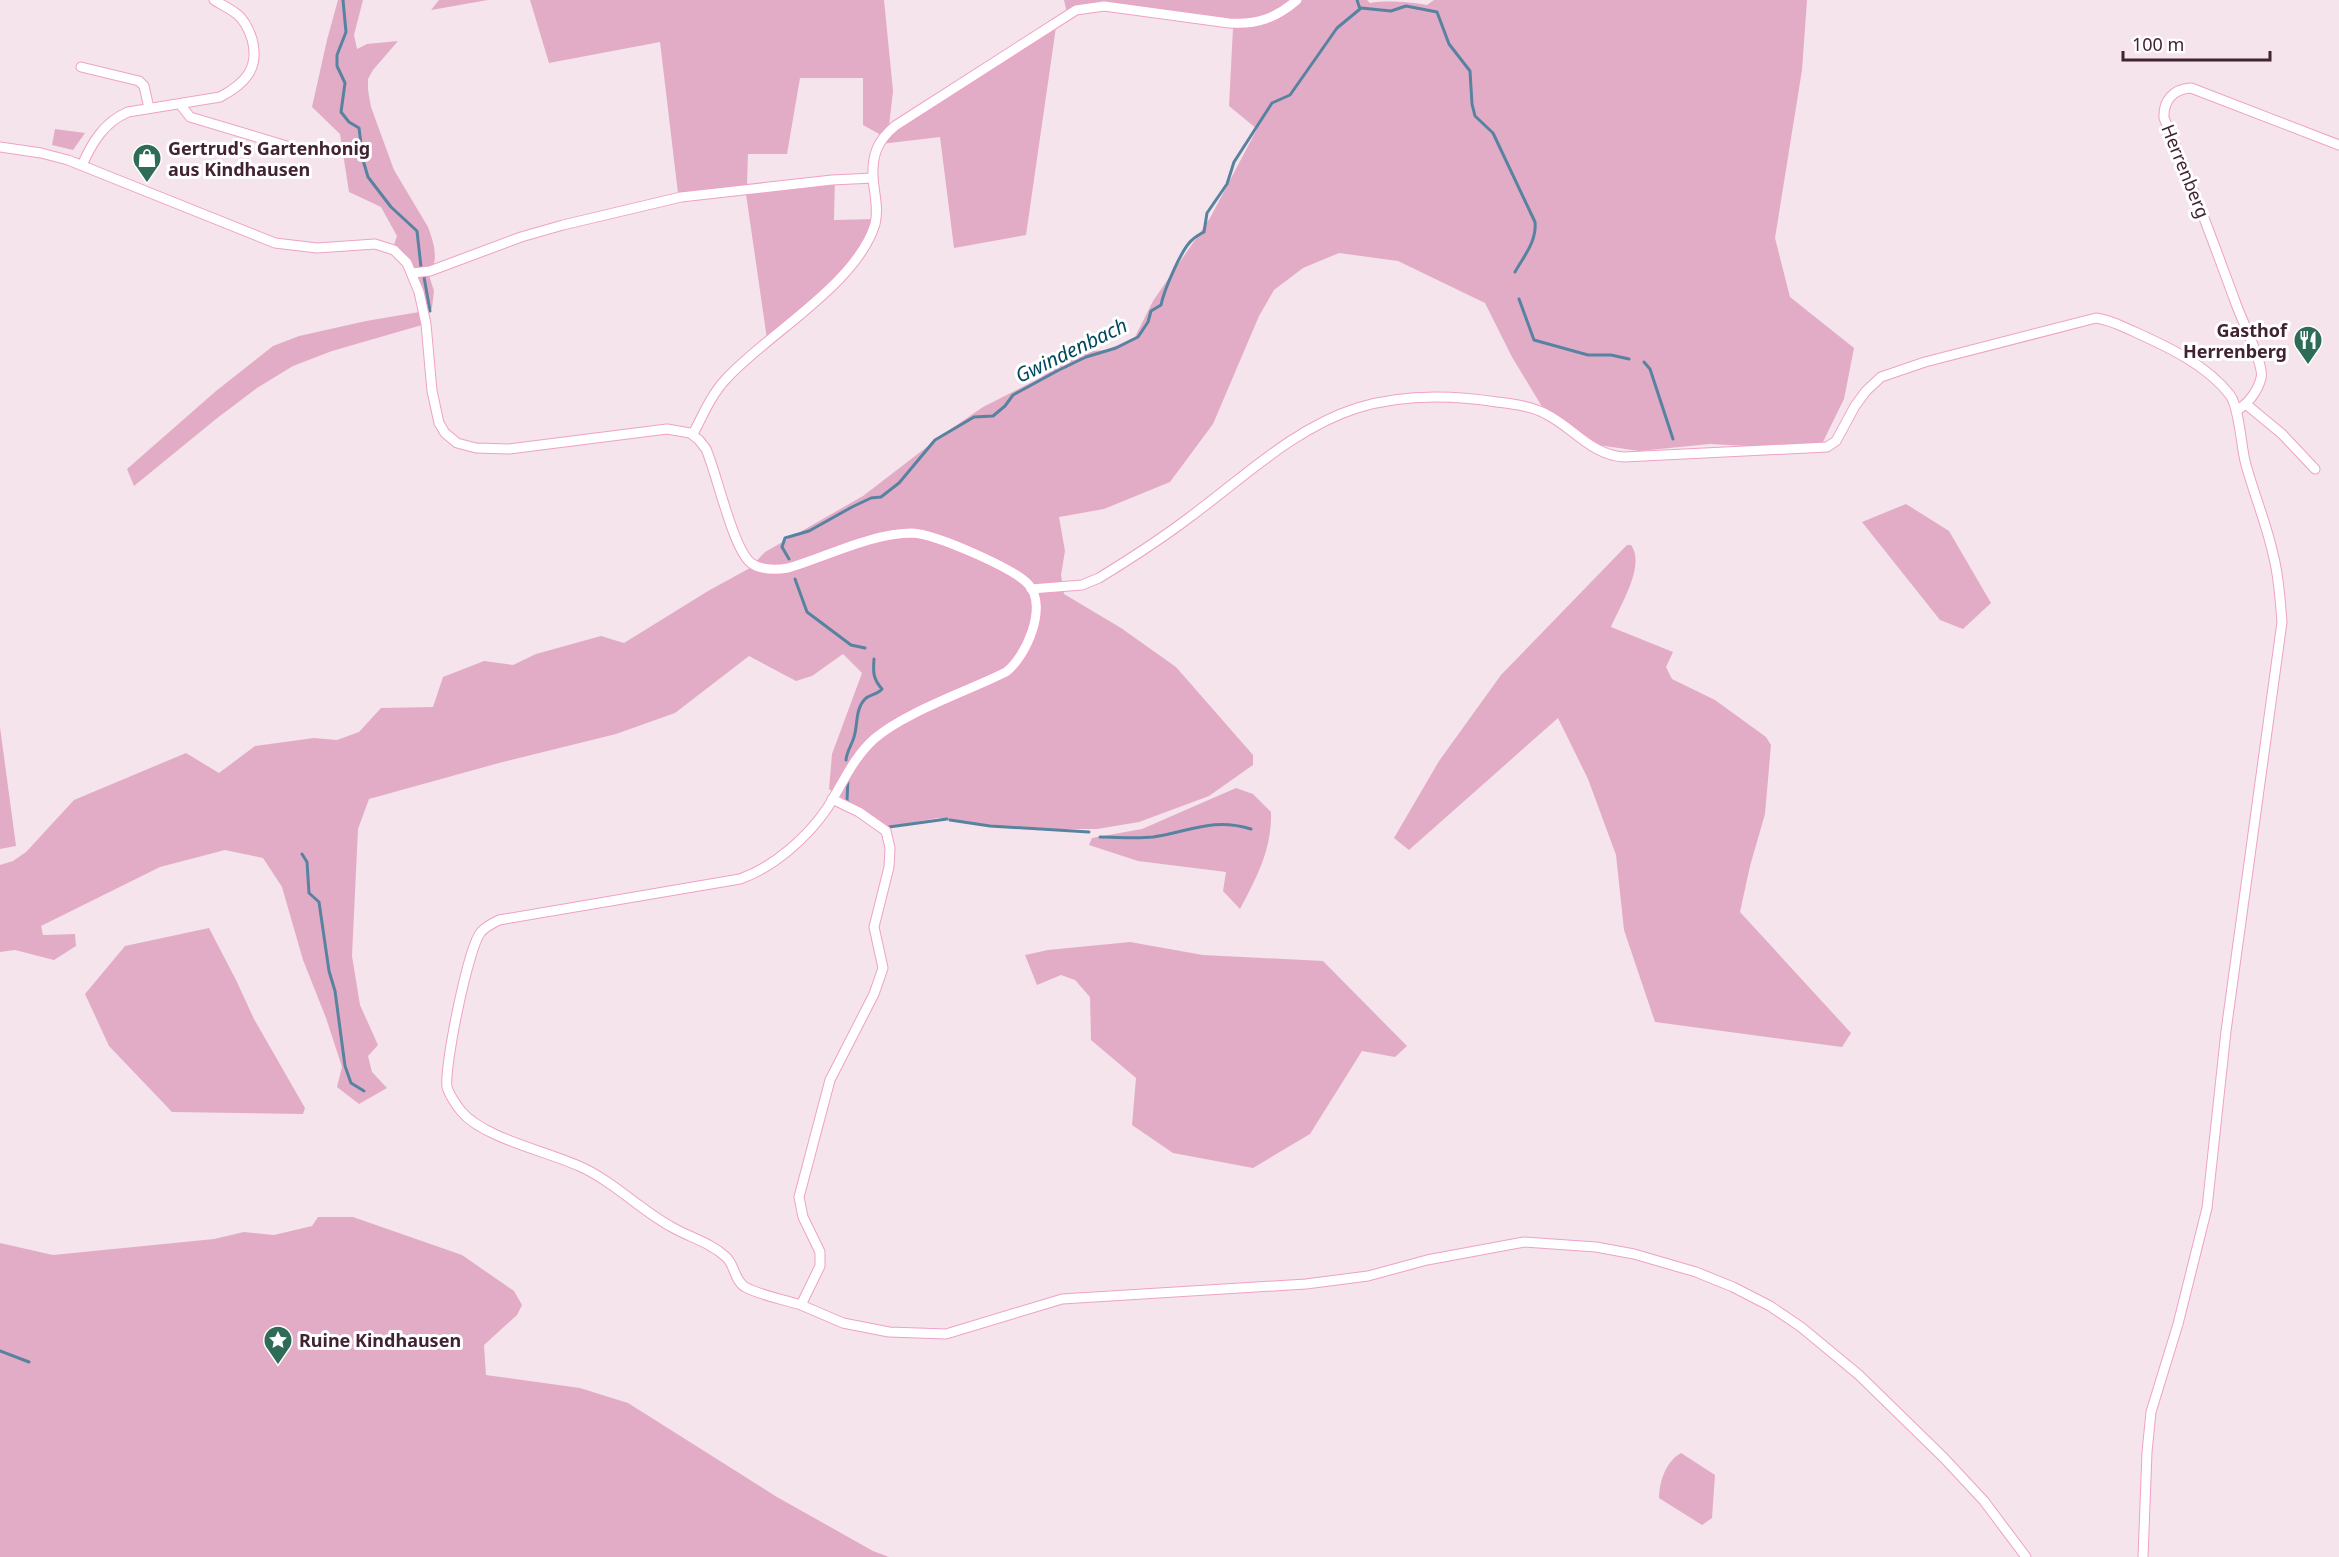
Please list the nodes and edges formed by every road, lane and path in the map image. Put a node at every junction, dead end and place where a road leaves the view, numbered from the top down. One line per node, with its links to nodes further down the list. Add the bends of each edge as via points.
1 (214, 0): 4 (street, via 238,15 246,26 255,50 252,69 246,80 220,97)
2 (1297, 0): 10 (street, via 1277,16 1249,24 1104,6 1076,10 895,126 876,147)
3 (81, 67): 5 (street, via 139,81)
4 (180, 104): 5 (street); 8 (street, via 190,117)
5 (149, 108): 9 (street, via 115,117 94,141)
6 (2339, 145): 12 (street, Herrenberg, via 2191,88 2172,94 2164,109 2164,118 2258,359 2262,377)
7 (0, 147): 9 (street)
8 (290, 147)
9 (82, 165): 11 (street, via 275,243 317,248 375,244 387,247 400,254)
10 (873, 178): 11 (street, via 681,197 563,225 439,268); 14 (street, via 876,218 858,255 809,308 726,379 712,396)
11 (413, 273): 14 (street, via 424,312 435,411 451,439 476,448 509,449 658,429)
12 (2247, 405): 13 (street); 15 (street)
13 (2237, 410): 16 (street, via 2231,396 2194,363 2159,342 2110,320 2096,318 1881,377 1855,406 1836,441 1827,447 1621,457 1592,448 1550,416 1531,408 1438,397 1394,399 1348,411 1306,432 1099,578 1082,585); 20 (street, via 2240,440 2274,555 2282,622 2226,1031 2207,1208 2151,1412)
14 (693, 434): 16 (street, via 709,457 741,550 756,566 771,570 788,568 890,536 920,534 938,538 1008,571)
15 (2315, 469)
16 (1032, 590): 17 (street, via 1034,621 1027,646 1016,663 1006,672 908,718 877,737 855,761)
17 (832, 799): 18 (street, via 886,831 889,867 874,927 884,968 830,1080 799,1197 803,1217 820,1252 820,1266); 18 (street, via 786,852 740,879 514,916 489,926 475,942 465,974 447,1087 461,1112 478,1126 581,1167 670,1227 726,1257 744,1286)
18 (801, 1305): 19 (street, via 843,1323 889,1332 946,1334 1062,1299 1306,1284 1368,1276 1427,1260 1524,1242 1634,1254 1733,1287 1801,1327 1859,1375 1944,1458)
19 (2026, 1557)
20 (2144, 1557)

